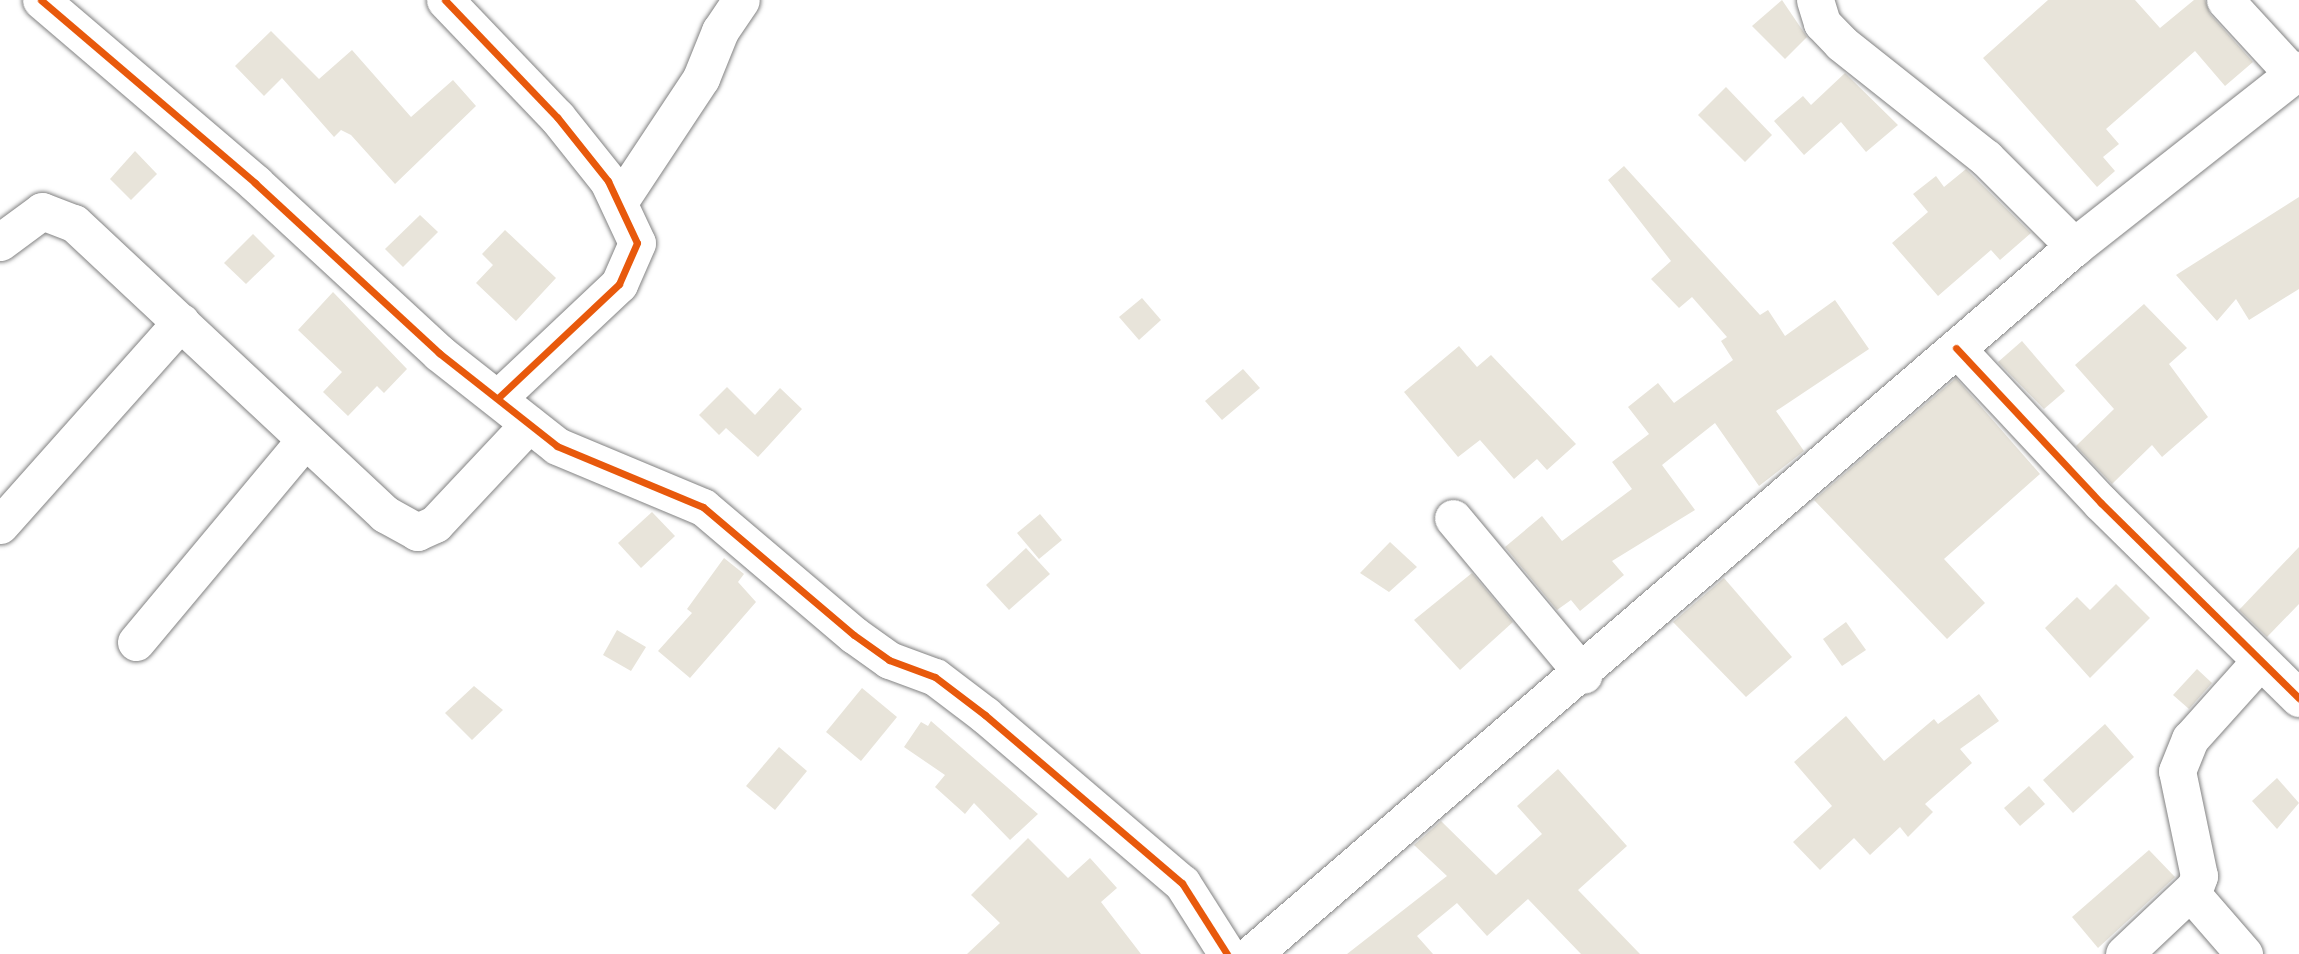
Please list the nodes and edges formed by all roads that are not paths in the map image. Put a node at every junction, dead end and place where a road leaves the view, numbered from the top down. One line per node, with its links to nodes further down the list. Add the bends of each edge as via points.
1 (41, 0): 12 (street, via 255,183 439,353)
2 (445, 0): 7 (street, via 557,117)
3 (741, 0): 7 (street, via 720,31 701,78)
4 (1815, 0): 9 (street, via 1822,23 1840,43 1986,158)
5 (2225, 0): 6 (street)
6 (2297, 73): 9 (main road)
7 (621, 199): 12 (street, via 637,243 620,284)
8 (0, 242): 10 (street, via 42,211 74,223)
9 (2075, 247): 11 (main road)
10 (181, 322): 14 (street); 16 (street)
11 (1956, 348): 18 (street); 19 (main road)
12 (499, 397): 13 (street)
13 (529, 424): 14 (street, via 435,524 417,532 385,514); 22 (street, via 586,460 703,507 854,635 959,694 1182,883)
14 (305, 440): 17 (street)
15 (1453, 518): 19 (street)
16 (0, 525)
17 (136, 642)
18 (2259, 662): 20 (street); 21 (street, via 2190,739 2177,771 2199,876)
19 (1584, 675): 23 (main road)
20 (2299, 698)
21 (2191, 893): 24 (street); 25 (street)
22 (1227, 954)
23 (1253, 954)
24 (2124, 954)
25 (2244, 954)

